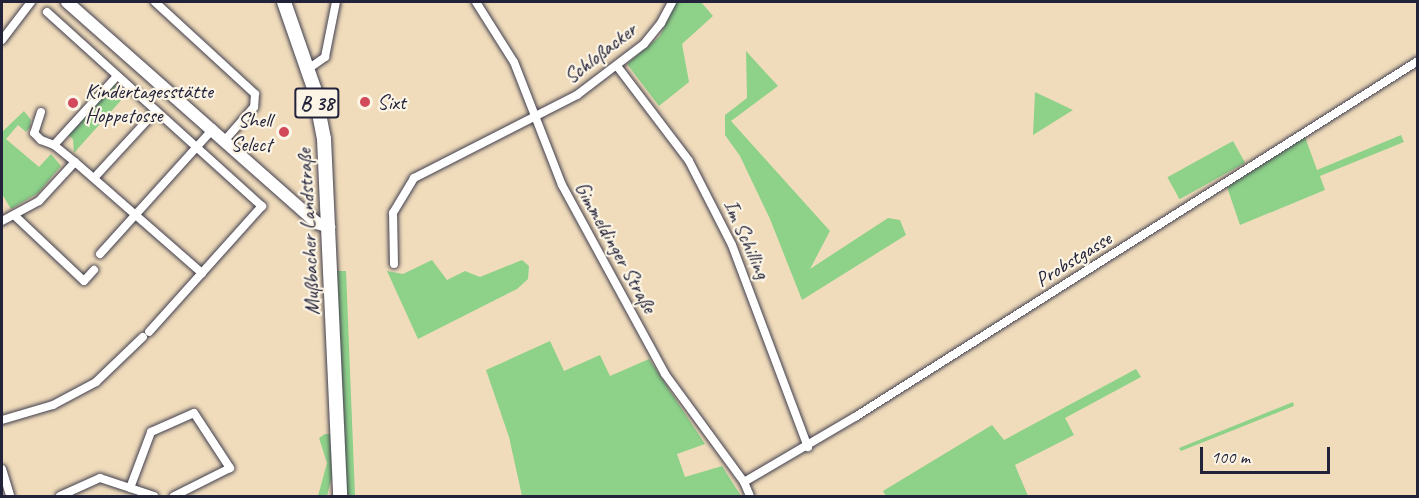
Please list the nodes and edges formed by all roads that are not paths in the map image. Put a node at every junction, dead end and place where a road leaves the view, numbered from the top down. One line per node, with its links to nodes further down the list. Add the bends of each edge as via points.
1 (31, 2): 9 (street)
2 (67, 2): 17 (street)
3 (155, 2): 18 (street, via 255,94 254,107)
4 (284, 2): 12 (main road, Mußbacher Landstraße / B 38)
5 (336, 2): 12 (street, via 325,57)
6 (476, 2): 16 (street, Gimmeldinger Straße, via 504,42)
7 (672, 2): 11 (street, Schloßacker, via 653,34)
8 (47, 12): 13 (street)
9 (2, 40)
10 (1418, 61): 32 (street, Probstgasse)
11 (617, 66): 16 (street, Schloßacker, via 577,95); 32 (street, Im Schilling, via 689,161 732,245)
12 (308, 69): 26 (main road, Mußbacher Landstraße / B 38, via 324,139)
13 (117, 76): 15 (street); 19 (street)
14 (41, 112): 19 (street, via 34,133)
15 (155, 112): 20 (street); 22 (street)
16 (536, 116): 28 (street, Schloßacker, via 414,178 393,213); 35 (street, Gimmeldinger Straße, via 562,185 665,374)
17 (213, 129): 18 (street); 20 (street)
18 (225, 140): 26 (street, via 317,223)
19 (54, 145): 21 (street)
20 (196, 147): 24 (street); 30 (street, via 262,206)
21 (75, 162): 22 (street); 23 (street, via 39,201)
22 (94, 178): 24 (street)
23 (14, 215): 25 (street); 29 (street, via 84,281)
24 (136, 215): 27 (street); 30 (street)
25 (2, 221)
26 (329, 227): 33 (main road, Mußbacher Landstraße / B 38)
27 (99, 254)
28 (394, 264)
29 (94, 270)
30 (202, 273): 31 (street, via 96,382 53,405)
31 (2, 420)
32 (808, 447): 35 (street, Probstgasse)
33 (340, 465): 41 (main road, B 38); 42 (main road, B 38)
34 (2, 469): 37 (street)
35 (744, 482): 43 (street, Gimmeldinger Straße)
36 (130, 488): 38 (street, via 100,478); 39 (street); 40 (street, via 151,432 194,413 230,468)
37 (10, 496)
38 (60, 496)
39 (154, 496)
40 (174, 496)
41 (331, 496)
42 (340, 496)
43 (750, 496)

